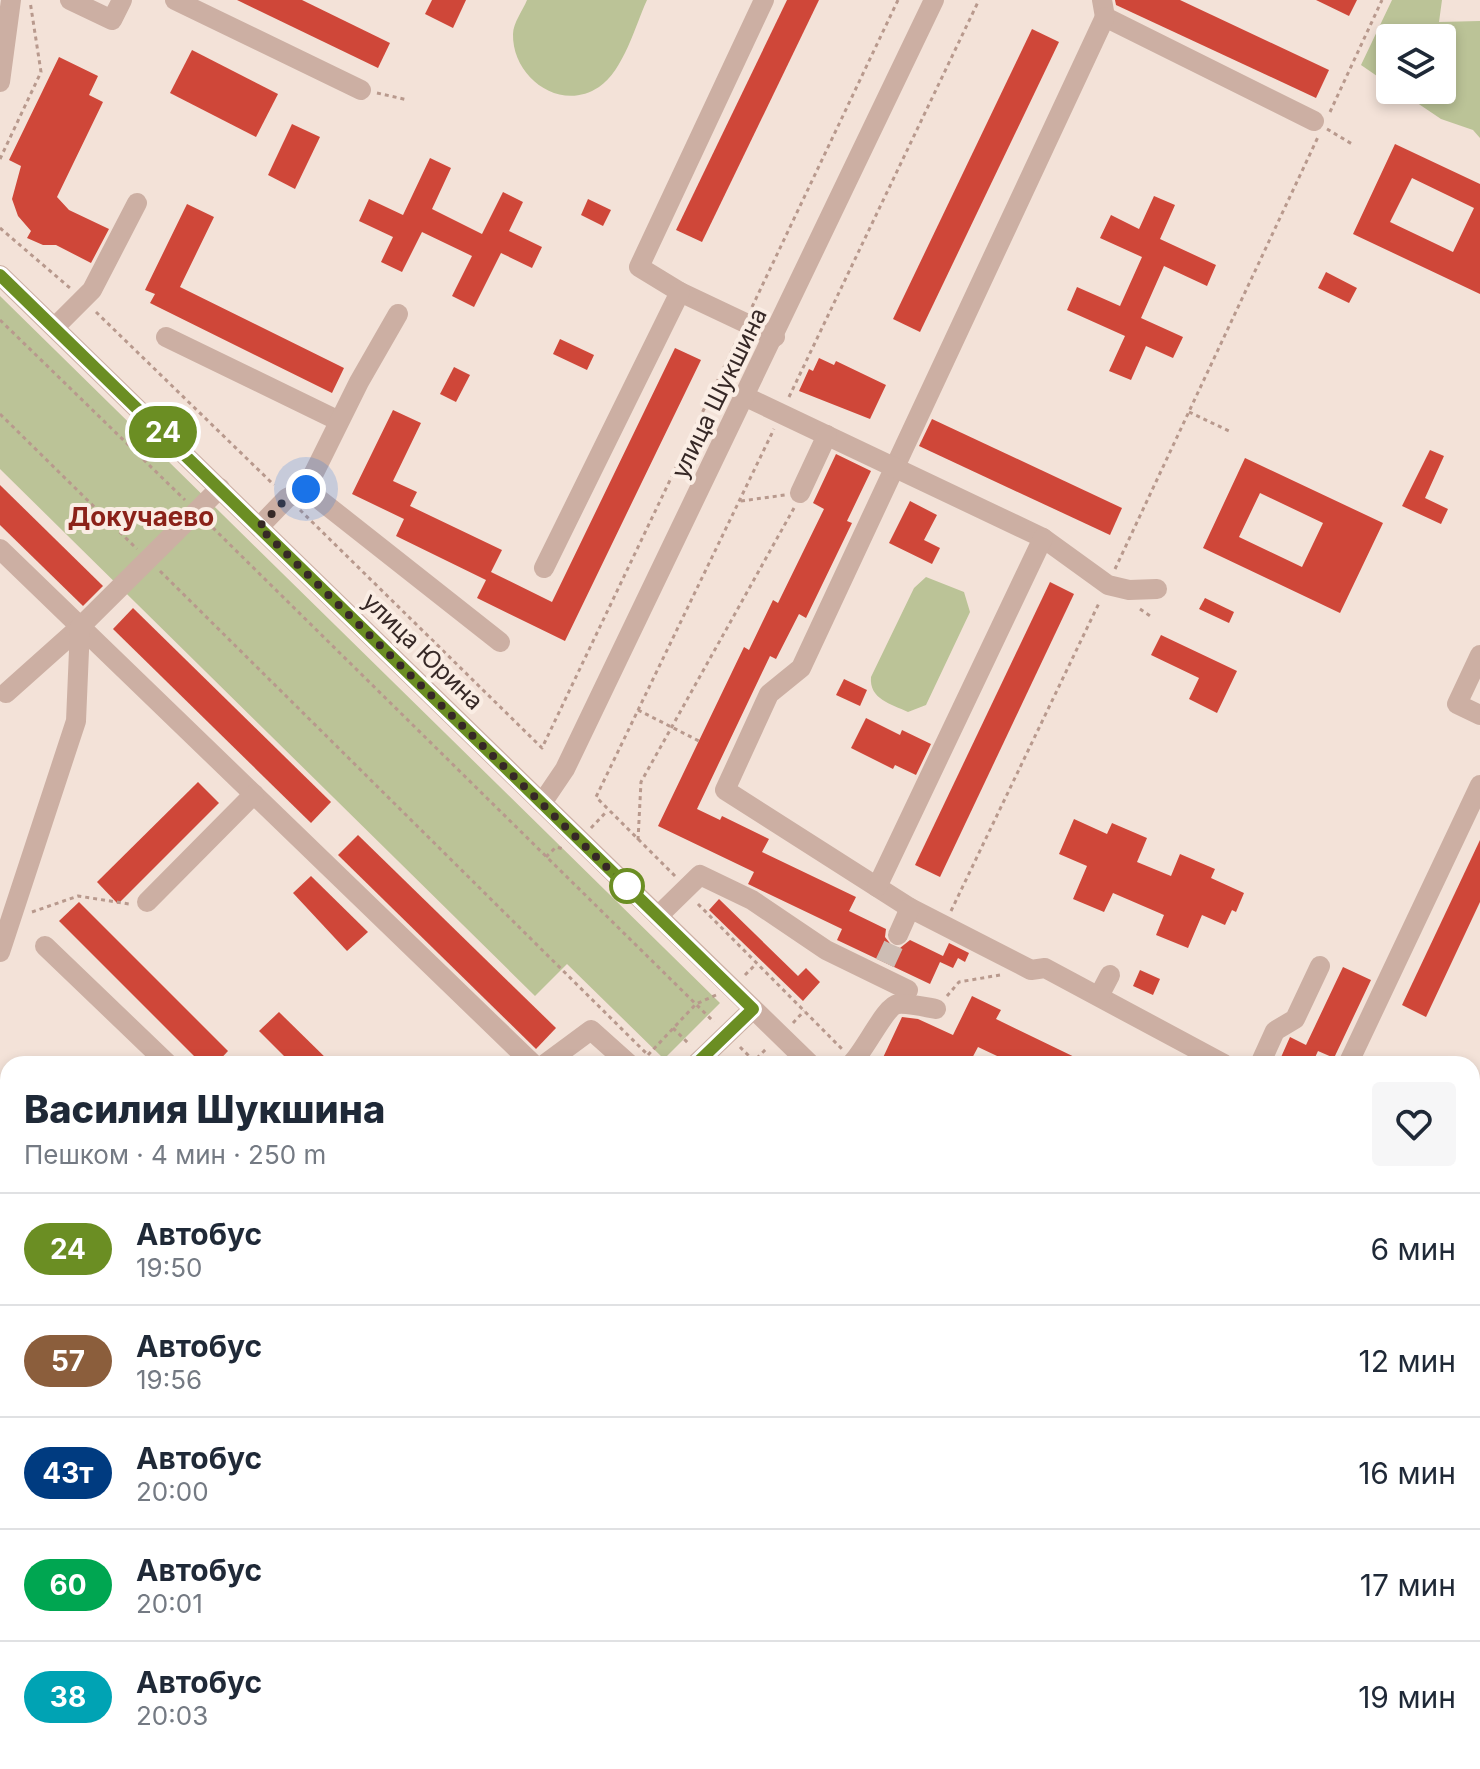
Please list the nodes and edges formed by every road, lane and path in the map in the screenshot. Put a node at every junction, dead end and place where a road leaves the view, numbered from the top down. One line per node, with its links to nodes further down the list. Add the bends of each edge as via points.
1 (11, 0): 11 (street)
2 (30, 0): 16 (path, via 41,72)
3 (70, 0): 4 (street, via 112,20)
4 (122, 0)
5 (175, 0): 12 (street)
6 (764, 0): 19 (street, via 639,267)
7 (898, 0): 22 (path)
8 (934, 0): 25 (street, улица Шукшина)
9 (1382, 0): 14 (path)
10 (1103, 9): 14 (street); 32 (street)
11 (0, 82)
12 (361, 90): 13 (path)
13 (408, 100)
14 (1318, 124): 15 (path); 27 (path)
15 (1352, 144)
16 (0, 159)
17 (137, 203): 23 (street, via 92,290)
18 (0, 275): 23 (street, улица Юрина)
19 (680, 292): 22 (street); 42 (street)
20 (398, 314): 29 (street)
21 (0, 320): 37 (path)
22 (745, 323): 25 (street); 53 (path)
23 (55, 327): 33 (street, улица Юрина)
24 (166, 337): 29 (street)
25 (775, 337): 26 (street, улица Шукшина)
26 (746, 397): 31 (street); 57 (street, улица Шукшина, via 565,769)
27 (1189, 412): 30 (path); 43 (path)
28 (0, 414): 41 (path)
29 (339, 421): 34 (street)
30 (1229, 431)
31 (827, 435): 32 (street); 35 (street)
32 (896, 467): 39 (street); 63 (street, via 801,668 769,694 725,790)
33 (220, 488): 37 (street); 38 (street, улица Юрина)
34 (306, 489): 38 (street, via 287,498); 46 (street)
35 (800, 493): 36 (path); 51 (path)
36 (739, 501)
37 (197, 511): 41 (street); 62 (path)
38 (259, 527): 57 (street, улица Юрина)
39 (1043, 538): 43 (street); 63 (street)
40 (0, 549): 45 (street)
41 (148, 559): 45 (street); 85 (path)
42 (544, 568)
43 (1108, 585): 44 (street); 69 (path)
44 (1157, 589)
45 (80, 627): 48 (street); 55 (street); 68 (street, via 76,721)
46 (500, 642)
47 (1480, 655): 50 (street, via 1457,704)
48 (6, 693)
49 (638, 710): 51 (path)
50 (1480, 715)
51 (670, 727): 52 (path); 60 (path, via 641,782)
52 (699, 741)
53 (542, 748)
54 (1480, 785): 98 (street)
55 (254, 794): 65 (street); 87 (street)
56 (596, 797): 58 (path)
57 (542, 803): 67 (street, улица Юрина)
58 (607, 811): 59 (path); 60 (path)
59 (591, 828)
60 (638, 840): 64 (path)
61 (568, 850): 62 (path, via 556,847)
62 (546, 857): 80 (path)
63 (877, 887): 66 (street)
64 (685, 890): 67 (street); 73 (path); 78 (street, via 700,875 752,900 826,950 882,969)
65 (147, 902): 68 (path, via 121,905 78,896)
66 (910, 908): 69 (street); 70 (street)
67 (658, 916): 77 (street, улица Юрина)
68 (13, 918): 72 (street)
69 (945, 926): 79 (street, via 1031,970 1045,968)
70 (898, 935)
71 (45, 946): 86 (street)
72 (0, 952)
73 (756, 964): 77 (path); 94 (path)
74 (1320, 966): 97 (street, via 1295,1019 1275,1031)
75 (1002, 975): 82 (path, via 959,982)
76 (1110, 975): 79 (street)
77 (732, 989): 80 (path); 81 (street, улица Юрина)
78 (908, 990)
79 (1099, 996): 96 (street)
80 (696, 1004): 83 (path); 84 (path)
81 (753, 1009): 84 (street); 93 (street, улица Юрина)
82 (936, 1009): 95 (street, via 897,1004 887,1009)
83 (673, 1028): 85 (path); 90 (path, via 691,1046)
84 (727, 1034): 91 (street); 92 (path)
85 (648, 1055)
86 (160, 1056)
87 (525, 1056)
88 (556, 1056): 89 (street, via 591,1030)
89 (620, 1056)
90 (689, 1056)
91 (694, 1056)
92 (749, 1056)
93 (802, 1056)
94 (847, 1056)
95 (860, 1056)
96 (1209, 1056)
97 (1264, 1056)
98 (1352, 1056)

